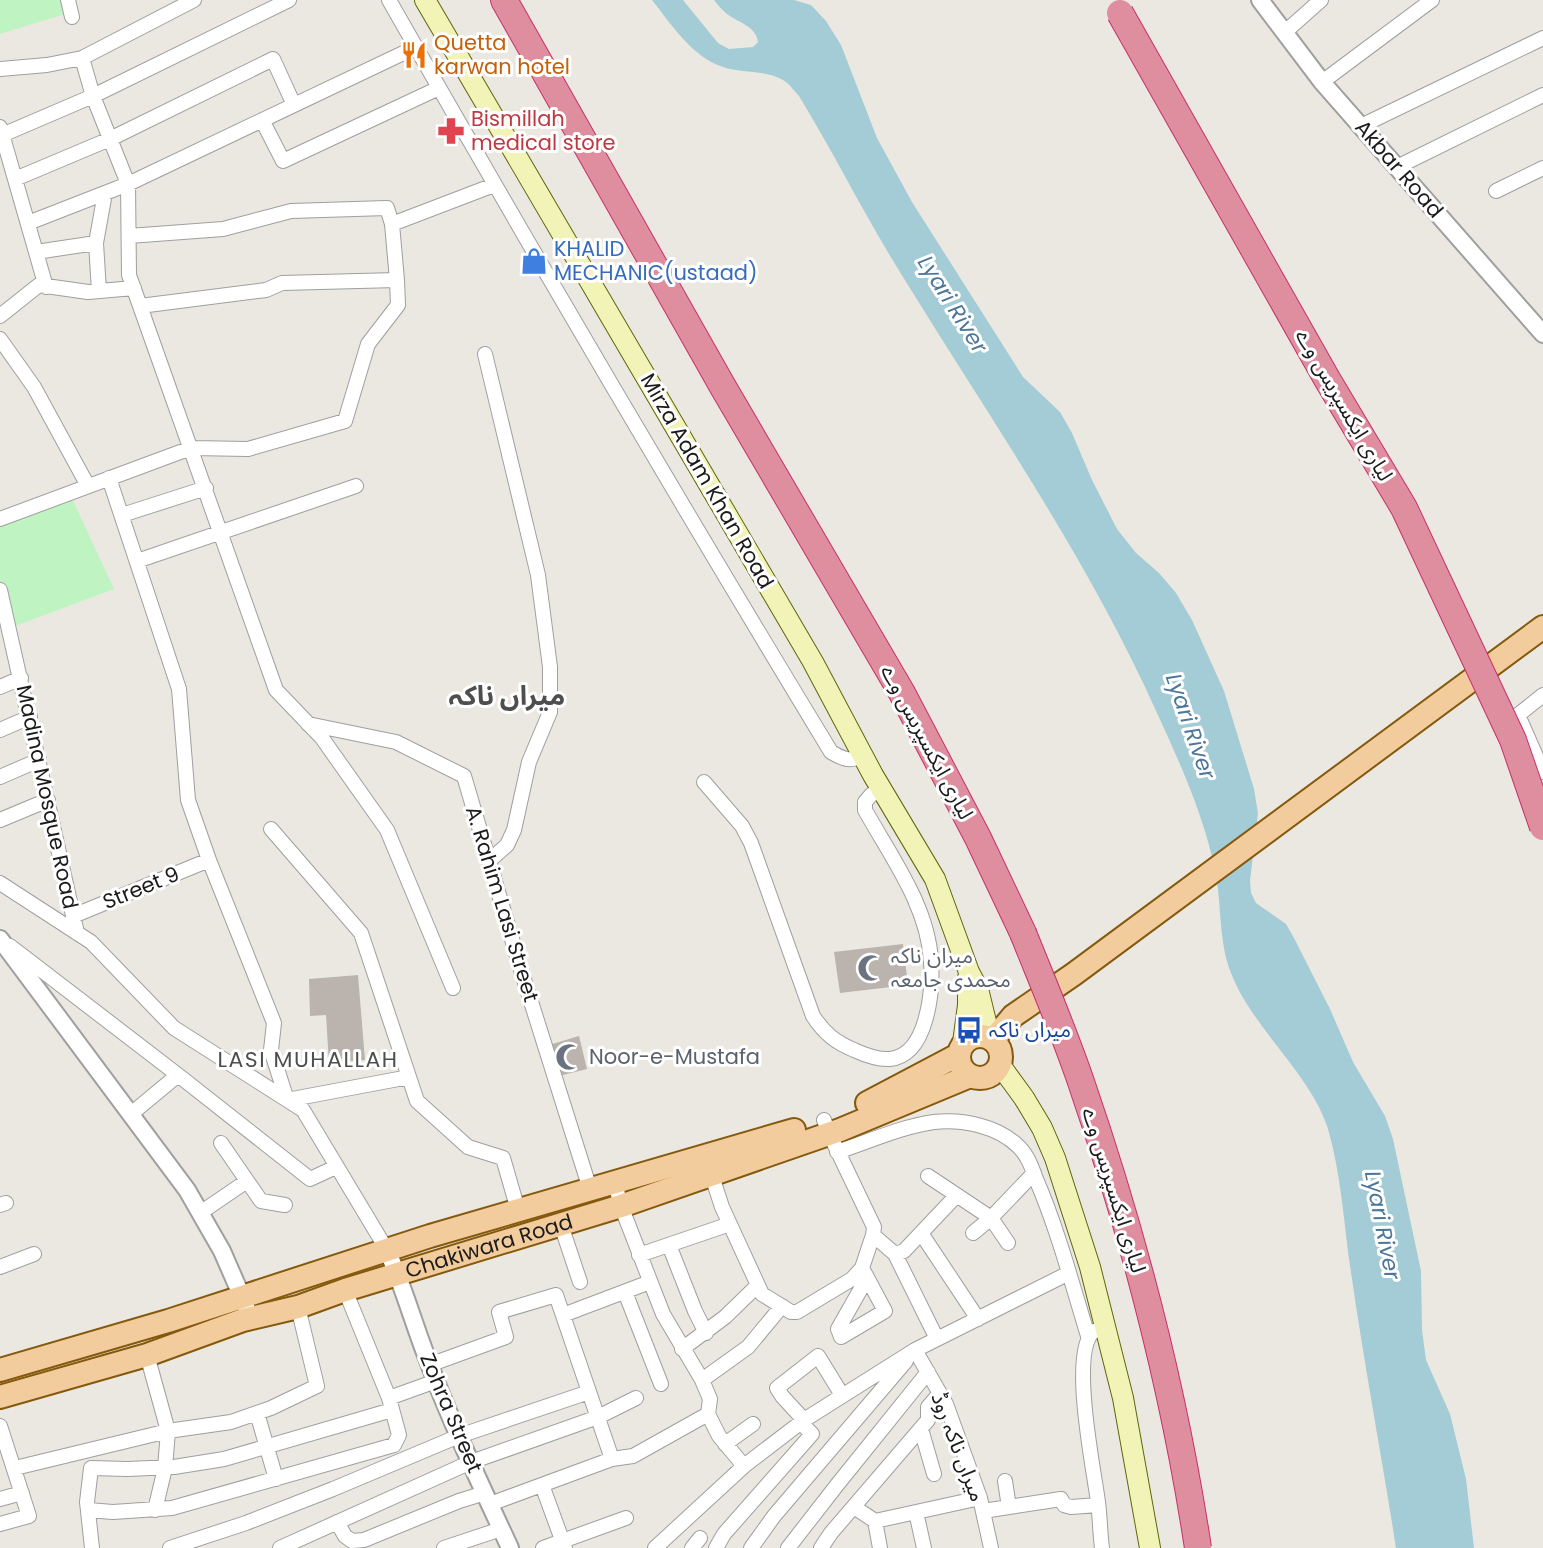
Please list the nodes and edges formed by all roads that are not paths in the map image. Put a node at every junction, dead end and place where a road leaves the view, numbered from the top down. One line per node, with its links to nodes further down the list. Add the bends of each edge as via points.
1 (68, 0): 11 (street)
2 (194, 0): 15 (street)
3 (289, 0): 20 (street)
4 (389, 0): 14 (street)
5 (425, 0): 65 (main road, Mirza Adam Khan Road, via 813,662)
6 (504, 0): 201 (highway, لیاری ایکسپریس وے, bridge, via 902,693 1023,933 1080,1079 1127,1226 1166,1377)
7 (1112, 0): 73 (highway, لیاری ایکسپریس وے, bridge, via 1404,508 1513,740)
8 (1260, 0): 12 (street, Akbar Road)
9 (1321, 0): 12 (street)
10 (1432, 0): 17 (street)
11 (72, 17)
12 (1285, 32): 17 (street, Akbar Road)
13 (1543, 38): 23 (street)
14 (416, 47): 18 (street); 21 (street)
15 (82, 58): 16 (street); 20 (street)
16 (0, 69)
17 (1323, 82): 23 (street, Akbar Road)
18 (439, 88): 22 (street, via 283,161); 30 (street)
19 (1543, 95): 26 (street)
20 (93, 96): 24 (street); 25 (street)
21 (294, 105): 22 (street); 25 (street, via 273,59)
22 (262, 120): 29 (street)
23 (1361, 126): 26 (street, Akbar Road)
24 (1, 131): 28 (street)
25 (110, 139): 28 (street); 29 (street)
26 (1397, 167): 44 (street, Akbar Road)
27 (1543, 168): 31 (street)
28 (15, 179): 33 (street)
29 (128, 184): 32 (street); 35 (street)
30 (494, 185): 34 (street); 65 (street, via 831,752 851,761)
31 (1496, 191)
32 (105, 193): 33 (street); 36 (street)
33 (28, 222): 37 (street)
34 (392, 224): 35 (street, via 387,208 291,211 223,229); 38 (street)
35 (129, 236): 40 (street, via 129,275)
36 (96, 243): 37 (street); 41 (street)
37 (36, 252): 39 (street)
38 (397, 280): 42 (street, via 282,283 266,290); 47 (street, via 398,305 368,344 345,421 248,449)
39 (46, 287): 41 (street); 43 (street, via 39,285)
40 (134, 288): 41 (street); 42 (street)
41 (99, 291)
42 (140, 306): 47 (street)
43 (0, 316)
44 (1543, 334)
45 (0, 339): 49 (street, via 34,387)
46 (485, 354): 76 (street, via 538,574 550,667 550,712 529,762 513,830 507,844)
47 (191, 448): 48 (street); 51 (street)
48 (110, 478): 49 (street); 52 (street)
49 (88, 486): 53 (street)
50 (356, 486): 54 (street)
51 (206, 488): 52 (street); 54 (street)
52 (122, 515): 55 (street)
53 (0, 519)
54 (221, 533): 55 (street); 63 (street, via 276,690)
55 (137, 561): 75 (street, via 179,689 188,800)
56 (0, 590): 58 (street, Madina Mosque Road)
57 (1543, 627): 83 (main road, via 1013,1016)
58 (6, 643): 59 (street, Madina Mosque Road)
59 (21, 678): 60 (street); 62 (street, Madina Mosque Road)
60 (0, 687)
61 (1543, 695): 67 (street, via 1518,715)
62 (30, 717): 64 (street); 66 (street, Madina Mosque Road)
63 (308, 724): 76 (street, A. Rahim Lasi Street, via 396,742 464,776); 82 (street, via 387,830)
64 (0, 730)
65 (863, 756): 70 (main road, Mirza Adam Khan Road)
66 (39, 760): 68 (street); 71 (street, Madina Mosque Road)
67 (1543, 772)
68 (0, 777)
69 (704, 782): 70 (street, via 742,826 751,843 813,1016 822,1031 861,1054 890,1059 909,1050 923,1028 930,998 931,962 915,900 865,810 865,802)
70 (882, 789): 81 (main road, Mirza Adam Khan Road, via 935,879)
71 (48, 800): 72 (street); 78 (street, Madina Mosque Road)
72 (0, 820)
73 (1543, 827)
74 (271, 829): 88 (street, via 361,933)
75 (209, 860): 78 (street, Street 9); 89 (street, via 274,1023 271,1050)
76 (489, 861): 99 (street, A. Rahim Lasi Street)
77 (0, 883): 79 (street)
78 (73, 916): 79 (street, Madina Mosque Road)
79 (77, 933): 89 (street, via 91,942 174,1028)
80 (1, 940): 86 (street); 90 (street)
81 (969, 972): 83 (main road, Mirza Adam Khan Road); 84 (main road, Mirza Adam Khan Road)
82 (453, 988)
83 (992, 1039): 84 (main road, via 974,1036); 85 (main road, via 1001,1052)
84 (961, 1049): 87 (main road, via 961,1067); 91 (main road, Chakiwara Road)
85 (1000, 1065): 87 (main road, via 984,1078); 128 (main road, via 1042,1128 1055,1158)
86 (178, 1075): 90 (street); 94 (street, via 310,1179)
87 (970, 1076): 91 (main road, Chakiwara Road)
88 (409, 1077): 89 (street); 103 (street, via 417,1101 468,1147 503,1158)
89 (287, 1100): 94 (street, via 303,1110)
90 (131, 1114): 104 (street)
91 (830, 1135): 93 (main road, Chakiwara Road); 95 (street, via 945,1122 973,1124 1019,1147); 110 (street, via 874,1227)
92 (221, 1143): 97 (street)
93 (709, 1166): 98 (main road, Chakiwara Road); 102 (main road, Chakiwara Road); 106 (street)
94 (336, 1167): 113 (street)
95 (1034, 1173): 105 (street); 118 (street)
96 (928, 1176): 100 (street)
97 (247, 1181): 101 (street, via 261,1201); 104 (street)
98 (615, 1183): 99 (main road, Chakiwara Road); 102 (street)
99 (590, 1189): 103 (main road, Chakiwara Road)
100 (956, 1196): 105 (street); 108 (street)
101 (285, 1205)
102 (621, 1206): 107 (main road, Chakiwara Road); 116 (street)
103 (518, 1210): 113 (main road, Chakiwara Road)
104 (201, 1213): 127 (street)
105 (991, 1218): 109 (street); 111 (street)
106 (730, 1224): 112 (street); 122 (street)
107 (561, 1225): 119 (main road, Chakiwara Road); 120 (street)
108 (921, 1233): 115 (street, via 904,1251); 130 (street)
109 (973, 1233)
110 (873, 1235): 115 (street); 125 (street, via 864,1273 797,1312)
111 (1008, 1244)
112 (669, 1245): 116 (street); 131 (street)
113 (387, 1250): 119 (street, Zohra Street); 127 (main road, Chakiwara Road)
114 (34, 1254): 117 (street)
115 (895, 1254): 133 (street)
116 (639, 1255): 121 (street)
117 (0, 1267)
118 (1069, 1273): 130 (street); 132 (street)
119 (399, 1274): 123 (main road, Chakiwara Road); 137 (street, Zohra Street)
120 (580, 1282)
121 (650, 1282): 124 (street); 134 (street)
122 (758, 1285): 125 (street, via 762,1294); 131 (street)
123 (345, 1290): 126 (main road, Chakiwara Road); 148 (street)
124 (625, 1292): 129 (street); 142 (street)
125 (782, 1306): 140 (street, via 748,1347)
126 (298, 1307): 127 (main road, Chakiwara Road); 149 (street, via 317,1386)
127 (246, 1308): 136 (main road, Chakiwara Road); 138 (main road, Chakiwara Road)
128 (1100, 1310): 132 (street, via 1103,1324); 200 (main road, via 1124,1398)
129 (563, 1315): 137 (street, via 556,1295 500,1312 506,1337); 143 (street)
130 (978, 1319): 133 (street)
131 (706, 1333): 134 (street)
132 (1088, 1336): 173 (street, via 1083,1392)
133 (937, 1339): 135 (street)
134 (682, 1349): 140 (street)
135 (915, 1350): 139 (street, میراں ناکہ روڈ); 145 (street); 193 (street)
136 (147, 1355): 146 (main road, Chakiwara Road); 156 (street)
137 (429, 1365): 141 (street, Zohra Street)
138 (0, 1370)
139 (928, 1372): 144 (street, میراں ناکہ روڈ); 194 (street)
140 (702, 1380): 150 (street, via 710,1399)
141 (436, 1381): 148 (street); 157 (street, Zohra Street)
142 (661, 1384)
143 (589, 1392): 151 (street); 157 (street)
144 (940, 1393): 155 (street, via 928,1407 928,1420); 172 (street, میراں ناکہ روڈ)
145 (842, 1395): 152 (street); 152 (street, via 818,1356 777,1388)
146 (0, 1397)
147 (636, 1398): 151 (street)
148 (390, 1404): 159 (street); 166 (street, via 399,1435 394,1445)
149 (257, 1413): 156 (street, via 231,1422); 159 (street)
150 (708, 1414): 158 (street); 160 (street, via 633,1456)
151 (598, 1417): 160 (street); 161 (street)
152 (802, 1421): 162 (street); 192 (street, via 812,1434 724,1533)
153 (753, 1424): 158 (street)
154 (0, 1426): 164 (street)
155 (921, 1429): 165 (street); 174 (street)
156 (168, 1431): 163 (street); 164 (street)
157 (459, 1436): 161 (street, Zohra Street); 186 (street, via 311,1498)
158 (725, 1444): 162 (street)
159 (266, 1446): 163 (street, via 224,1459); 166 (street)
160 (612, 1459): 168 (street)
161 (471, 1462): 171 (street, Zohra Street); 181 (street)
162 (744, 1466): 191 (street)
163 (165, 1467): 176 (street, via 91,1468); 177 (street)
164 (15, 1468): 169 (street)
165 (933, 1474)
166 (276, 1479): 177 (street)
167 (1005, 1481): 175 (street)
168 (542, 1485): 171 (street); 184 (street)
169 (22, 1493): 170 (street); 182 (street, via 29,1516)
170 (0, 1499)
171 (488, 1499): 181 (street, via 459,1501 364,1540 352,1541); 183 (street, Zohra Street)
172 (981, 1504): 175 (street); 178 (street); 198 (street, میراں ناکہ روڈ)
173 (1098, 1505): 175 (street, via 1071,1507 1061,1499); 199 (street)
174 (854, 1507): 180 (street); 195 (street)
175 (1009, 1507)
176 (88, 1510): 177 (street); 185 (street)
177 (155, 1510)
178 (916, 1512): 180 (street); 197 (street)
179 (626, 1518): 184 (street)
180 (875, 1521): 196 (street)
181 (337, 1522): 187 (street)
182 (0, 1524)
183 (501, 1529): 188 (street); 189 (street, Zohra Street)
184 (564, 1544): 190 (street)
185 (92, 1548)
186 (170, 1548)
187 (280, 1548)
188 (444, 1548)
189 (510, 1548)
190 (543, 1548)
191 (656, 1548)
192 (716, 1548)
193 (751, 1548)
194 (788, 1548)
195 (821, 1548)
196 (880, 1548)
197 (924, 1548)
198 (991, 1548)
199 (1102, 1548)
200 (1150, 1548)
201 (1198, 1548)

